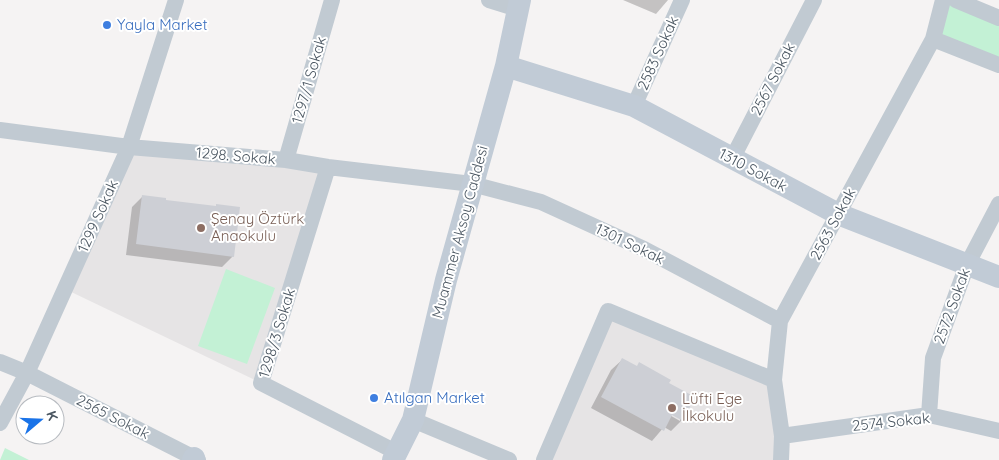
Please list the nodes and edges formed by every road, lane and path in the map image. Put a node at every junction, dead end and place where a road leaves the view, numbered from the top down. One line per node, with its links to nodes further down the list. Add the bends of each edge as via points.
1 (176, 0): 15 (street, 1299 Sokak)
2 (332, 0): 17 (street, 1297/1 Sokak)
3 (489, 0): 8 (street)
4 (682, 0): 13 (street, 2583 Sokak)
5 (814, 0): 16 (street, 2567 Sokak)
6 (943, 0): 10 (street, 2563 Sokak)
7 (956, 0): 9 (street)
8 (519, 4): 12 (street, Muammer Aksoy Caddesi)
9 (999, 18)
10 (933, 39): 11 (street); 21 (street, 2563 Sokak)
11 (999, 65)
12 (506, 66): 13 (street, 1310 Sokak); 19 (street, Muammer Aksoy Caddesi)
13 (634, 106): 16 (street, 1310 Sokak)
14 (0, 130): 15 (street, 1298. Sokak)
15 (129, 147): 17 (street, 1298. Sokak); 26 (street, 1299 Sokak)
16 (732, 159): 21 (street, 1310 Sokak)
17 (286, 160): 18 (street, 1298. Sokak)
18 (328, 167): 19 (street, 1298. Sokak); 33 (street, 1298/3 Sokak, via 260,383)
19 (472, 184): 24 (street, 1301 Sokak, via 541,202 644,249); 29 (street, Muammer Aksoy Caddesi)
20 (999, 204): 22 (street, 2572 Sokak)
21 (838, 214): 22 (street, 1310 Sokak); 24 (street, 2563 Sokak)
22 (967, 265): 23 (street, 1310 Sokak); 28 (street, 2572 Sokak, via 933,358)
23 (999, 277)
24 (780, 321): 27 (street, 2563 Sokak)
25 (0, 362): 26 (street, 2565 Sokak)
26 (27, 373): 30 (street, 1299 Sokak); 34 (street, 2565 Sokak)
27 (774, 380): 32 (street, 2563 Sokak); 36 (street, via 608,311)
28 (929, 415): 31 (street, 2574 Sokak); 32 (street, 2574 Sokak)
29 (413, 420): 33 (street, Muammer Aksoy Caddesi); 35 (street)
30 (0, 423)
31 (999, 431)
32 (782, 436): 37 (street, 2563 Sokak)
33 (394, 456)
34 (195, 459)
35 (510, 460)
36 (544, 460)
37 (781, 460)

